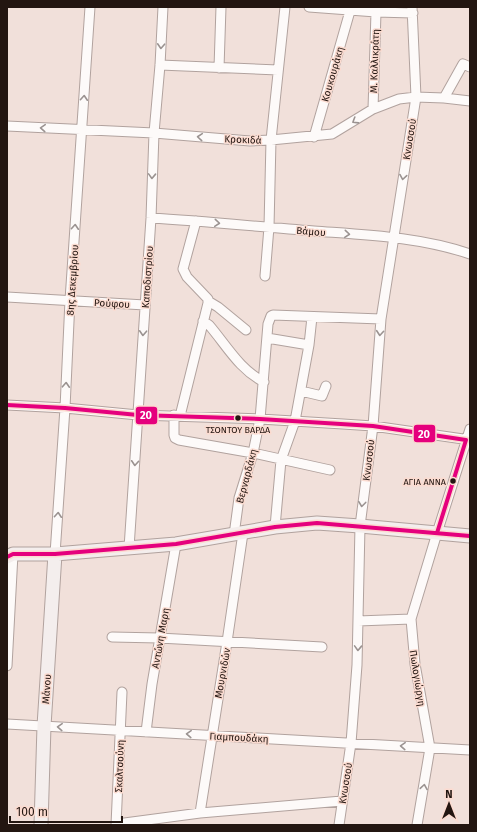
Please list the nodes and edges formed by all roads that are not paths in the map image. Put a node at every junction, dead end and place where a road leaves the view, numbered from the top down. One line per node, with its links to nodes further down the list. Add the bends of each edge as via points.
1 (90, 7): 18 (street, 8ης Δεκεμβρίου, one-way to 1)
2 (163, 7): 9 (street, Καποδιστρίου, one-way to 9)
3 (221, 7): 11 (street)
4 (285, 7): 12 (street)
5 (309, 7): 7 (street)
6 (413, 10): 8 (street); 13 (street, Κνωσσού)
7 (350, 11): 8 (street); 20 (street, Κουκουράκη)
8 (376, 12): 16 (street, Μ. Καλλικράτη)
9 (160, 65): 11 (street); 19 (street, Καποδιστρίου)
10 (470, 67): 14 (street, via 463,64)
11 (219, 68): 12 (street)
12 (278, 70): 21 (street)
13 (416, 97): 14 (street, Κροκιδά); 16 (street, Κροκιδά, via 399,99); 25 (street, Κνωσσού, one-way to 25)
14 (444, 98): 15 (street, Κροκιδά)
15 (470, 101)
16 (372, 109): 20 (street, Κροκιδά, one-way to 20, via 332,134)
17 (7, 126): 18 (street, Κροκιδά, one-way to 17)
18 (82, 130): 19 (street, Κροκιδά); 29 (street, 8ης Δεκεμβρίου, one-way to 18)
19 (154, 134): 21 (street, Κροκιδά, one-way to 19, via 250,141); 22 (street, Καποδιστρίου, one-way to 22)
20 (314, 137): 21 (street, Κροκιδά)
21 (270, 140): 24 (street)
22 (151, 218): 23 (street, Βάμου); 31 (street, Καποδιστρίου)
23 (196, 221): 24 (street, Βάμου, one-way to 24); 30 (street, via 182,269)
24 (269, 227): 25 (street, Βάμου, one-way to 25); 27 (street)
25 (393, 237): 26 (street, Βάμου, via 436,244); 33 (street, Κνωσσού)
26 (470, 254)
27 (265, 276)
28 (7, 297): 29 (street, Ρούφου)
29 (70, 300): 31 (street, Ρούφου); 42 (street, 8ης Δεκεμβρίου, one-way to 29)
30 (208, 301): 34 (street); 35 (street)
31 (145, 305): 43 (street, Καποδιστρίου, one-way to 43)
32 (312, 316): 33 (street); 36 (street, Βερναρδάκη, via 273,315 268,324); 37 (street)
33 (381, 319): 47 (street, Κνωσσού, one-way to 47)
34 (204, 321): 38 (street, via 209,324 237,362 255,378); 44 (street)
35 (246, 330)
36 (267, 338): 37 (street); 38 (street, Βερναρδάκη)
37 (309, 345): 40 (street)
38 (264, 382): 45 (street, Βερναρδάκη)
39 (326, 386): 40 (street, via 322,396)
40 (301, 391): 46 (street)
41 (7, 405): 42 (street)
42 (66, 408): 43 (street); 61 (street, 8ης Δεκεμβρίου, one-way to 42)
43 (138, 415): 44 (street); 59 (street, Καποδιστρίου, one-way to 59)
44 (177, 415): 45 (street); 50 (street, via 174,435 179,440)
45 (260, 419): 46 (street); 50 (street, Βερναρδάκη)
46 (294, 421): 47 (street); 51 (street)
47 (373, 426): 49 (street); 53 (street, Κνωσσού, one-way to 53)
48 (470, 429): 49 (street, Πωλογιώργη)
49 (468, 440): 55 (street, Πωλογιώργη)
50 (253, 453): 51 (street); 56 (street, Βερναρδάκη, via 239,498)
51 (281, 460): 52 (street); 54 (street)
52 (330, 470)
53 (360, 526): 54 (street, via 318,523); 55 (street); 63 (street, Κνωσσού)
54 (275, 527): 56 (street)
55 (437, 533): 57 (street); 62 (street, Πωλογιώργη)
56 (238, 534): 58 (street); 66 (street, Μουρνιδών)
57 (470, 536)
58 (176, 544): 59 (street); 65 (street, Αντώνη Μαρη)
59 (129, 548): 61 (street)
60 (9, 554): 61 (street); 68 (street)
61 (55, 554): 71 (street, Μάνου)
62 (412, 619): 63 (street); 76 (street, Πωλογιώργη, via 415,664)
63 (358, 621): 75 (street, Κνωσσού, one-way to 75)
64 (112, 637): 65 (street)
65 (159, 638): 66 (street); 73 (street, Αντώνη Μαρη)
66 (227, 642): 67 (street); 74 (street, Μουρνιδών)
67 (322, 647)
68 (7, 666)
69 (122, 692): 72 (street, Σκαλτσούνη)
70 (7, 724): 71 (street, Γιαμπουδάκη)
71 (44, 726): 72 (street, Γιαμπουδάκη, one-way to 71); 81 (street, Μάνου)
72 (120, 730): 73 (street, Γιαμπουδάκη); 80 (street, Σκαλτσούνη)
73 (146, 732): 74 (street, Γιαμπουδάκη, one-way to 73)
74 (212, 735): 75 (street, Γιαμπουδάκη); 79 (street, Μουρνιδών)
75 (352, 743): 76 (street, Γιαμπουδάκη, one-way to 75); 78 (street, Κνωσσού)
76 (430, 748): 77 (street, Γιαμπουδάκη); 83 (street, Πωλογιώργη, one-way to 76)
77 (470, 750)
78 (342, 801): 79 (street); 82 (street, Κνωσσού)
79 (200, 813): 80 (street)
80 (116, 824)
81 (41, 825)
82 (339, 825)
83 (418, 825)

